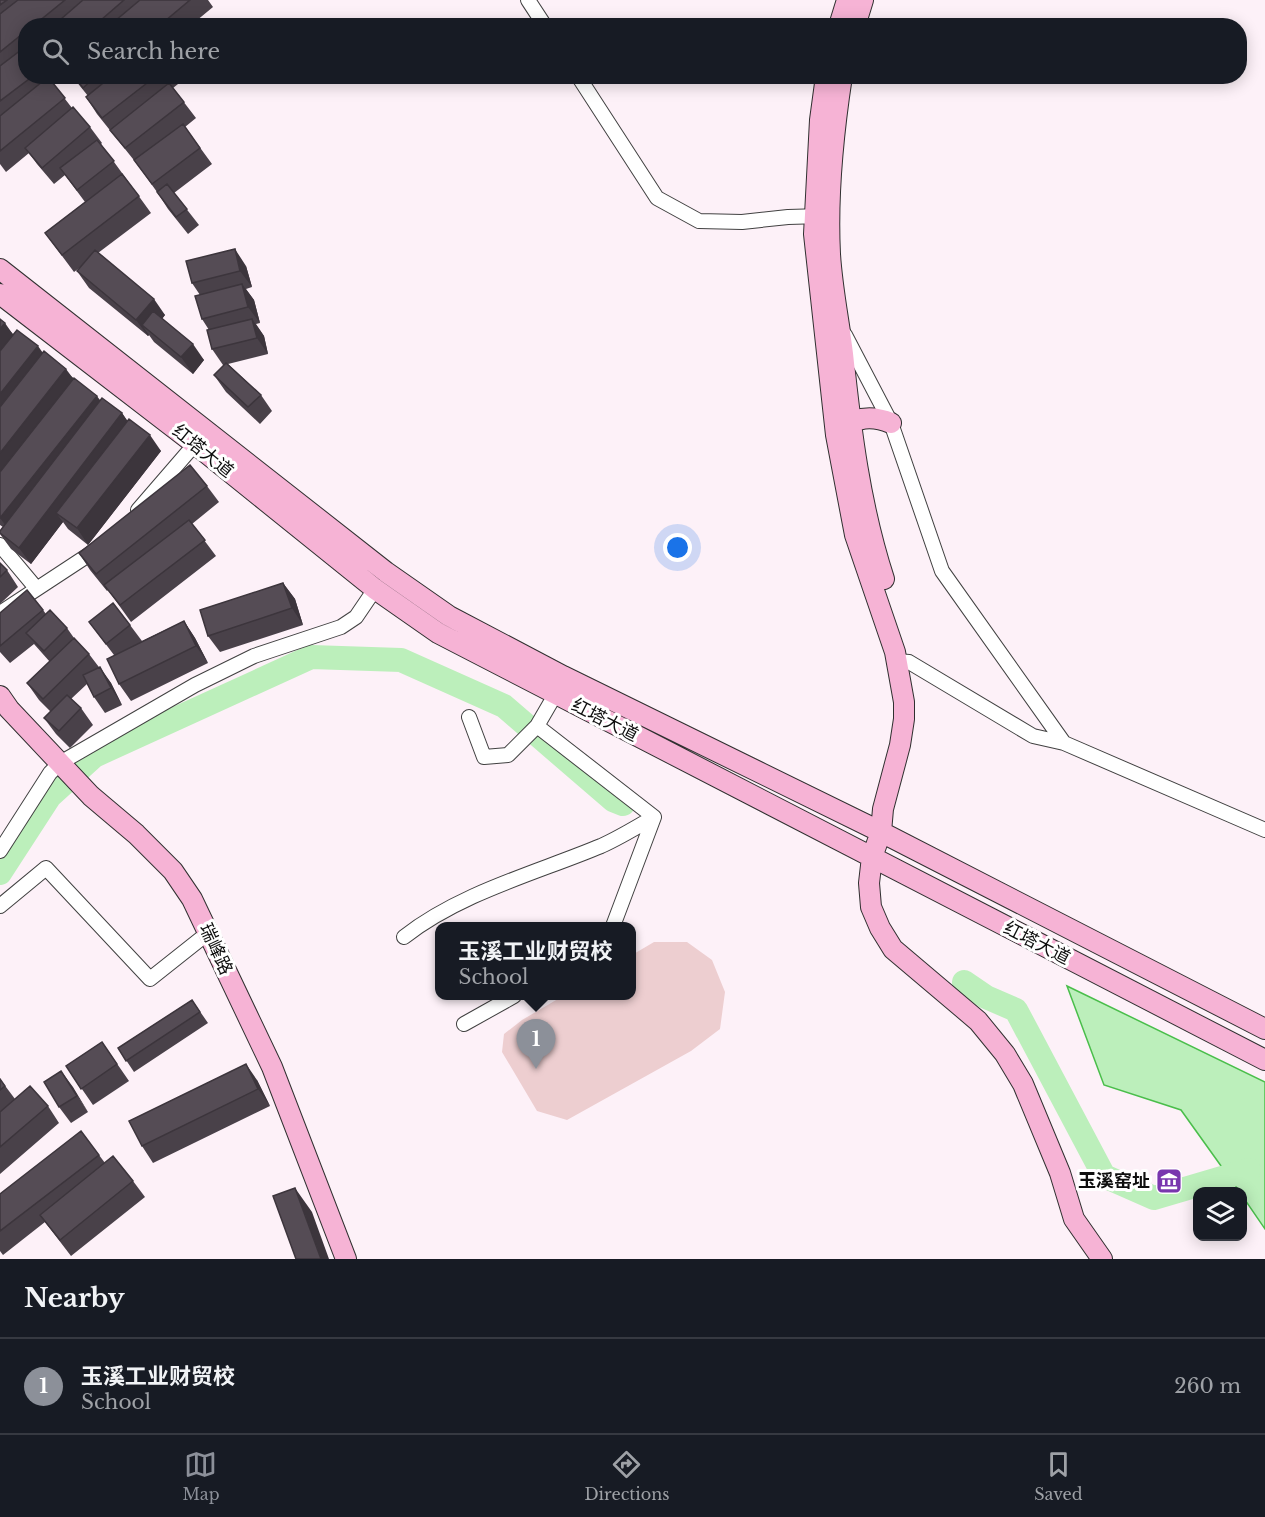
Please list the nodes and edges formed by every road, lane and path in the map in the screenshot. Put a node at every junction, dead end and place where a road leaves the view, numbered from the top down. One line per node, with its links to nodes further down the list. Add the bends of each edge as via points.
1 (528, 0): 4 (street)
2 (847, 0): 5 (main road)
3 (863, 0): 6 (main road)
4 (540, 18)
5 (841, 18)
6 (857, 18)
7 (583, 84): 10 (street, via 657,198 699,220 742,222)
8 (825, 84): 10 (main road, via 820,120)
9 (841, 84): 10 (main road)
10 (822, 216): 13 (main road); 15 (main road, via 817,267)
11 (0, 269): 32 (main road, 红塔大道, via 386,572 448,616)
12 (0, 294): 16 (main road, 红塔大道)
13 (840, 325): 14 (street); 15 (main road)
14 (891, 423): 15 (main road, via 866,418); 28 (street, via 942,571)
15 (843, 429): 23 (main road)
16 (195, 444): 17 (street); 21 (main road, 红塔大道)
17 (128, 522)
18 (0, 545): 20 (street)
19 (103, 546): 20 (street)
20 (36, 588): 22 (street)
21 (375, 589): 24 (main road, 红塔大道, via 438,633); 29 (street, via 356,617 341,627 254,656 195,685)
22 (0, 613)
23 (903, 662): 28 (street, via 1033,736); 32 (main road, via 915,710 912,739 895,813)
24 (555, 695): 27 (street); 34 (main road, 红塔大道)
25 (0, 696): 29 (main road, 瑞峰路)
26 (469, 717): 27 (street, via 484,757 508,755)
27 (536, 727): 30 (street)
28 (1064, 743): 31 (street)
29 (67, 770): 33 (street, via 50,773); 37 (main road, 瑞峰路, via 173,871)
30 (654, 818): 36 (street); 38 (street, via 603,845 506,882 425,921)
31 (1265, 830)
32 (881, 832): 34 (main road); 41 (main road, 红塔大道)
33 (0, 851)
34 (872, 857): 42 (main road, 红塔大道); 44 (main road, via 871,907 892,949 978,1021 1005,1054 1023,1084 1074,1219)
35 (0, 906): 37 (street, via 46,868 150,980)
36 (615, 922)
37 (208, 933): 43 (main road, 瑞峰路, via 272,1067)
38 (404, 937)
39 (507, 1000): 40 (street)
40 (464, 1024)
41 (1265, 1029)
42 (1265, 1060)
43 (346, 1259)
44 (1102, 1259)

